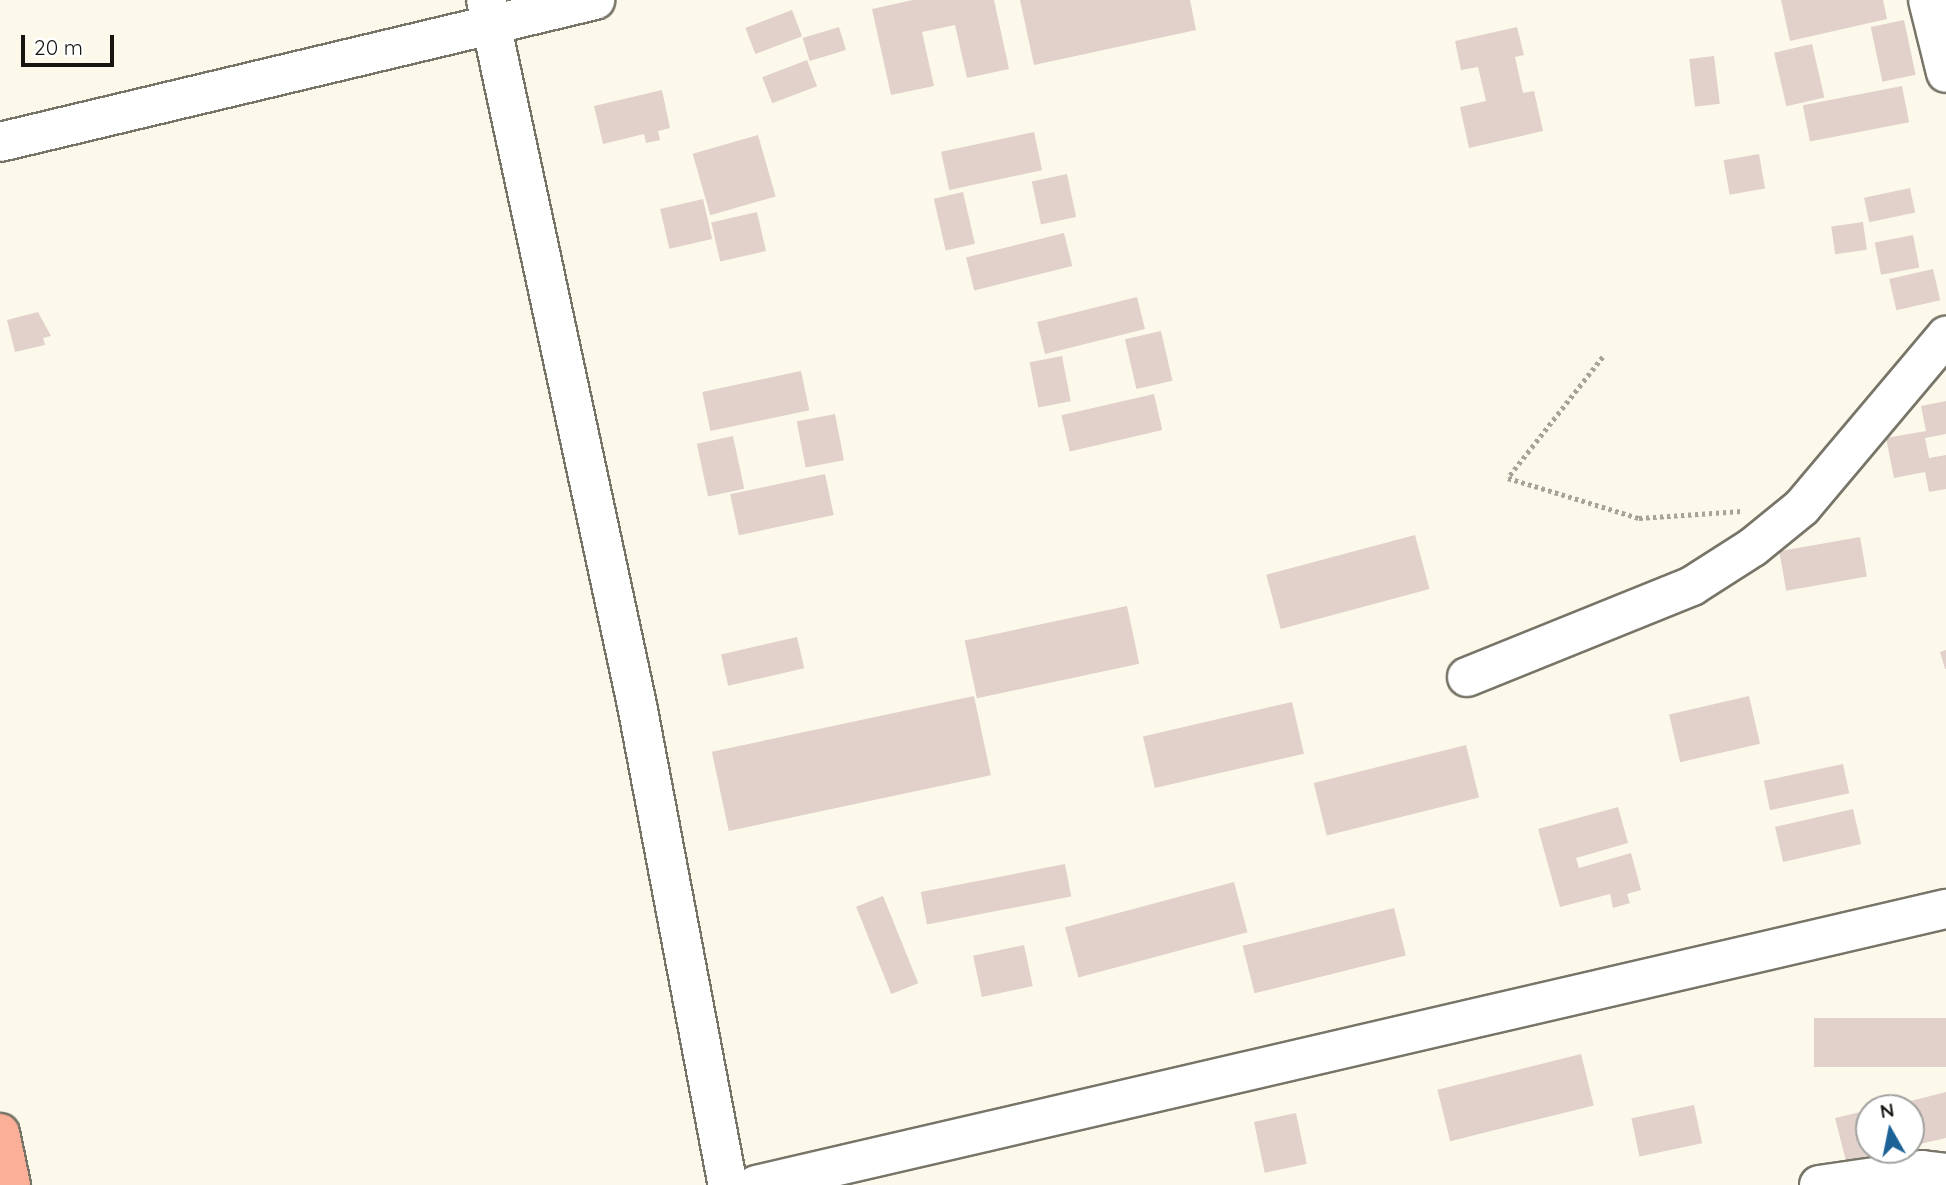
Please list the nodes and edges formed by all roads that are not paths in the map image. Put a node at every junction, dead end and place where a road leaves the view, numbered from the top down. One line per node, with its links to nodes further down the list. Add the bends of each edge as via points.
1 (595, 0): 3 (street)
2 (1928, 0): 4 (street)
3 (486, 11): 5 (street); 12 (street, via 637,705)
4 (1946, 74)
5 (0, 142)
6 (1946, 336): 7 (street, via 1802,507 1753,547 1692,586)
7 (1467, 677)
8 (1946, 909): 13 (street)
9 (0, 1133): 11 (highway)
10 (1946, 1173): 14 (street, via 1922,1170)
11 (11, 1185)
12 (727, 1185)
13 (756, 1185)
14 (1819, 1185)

